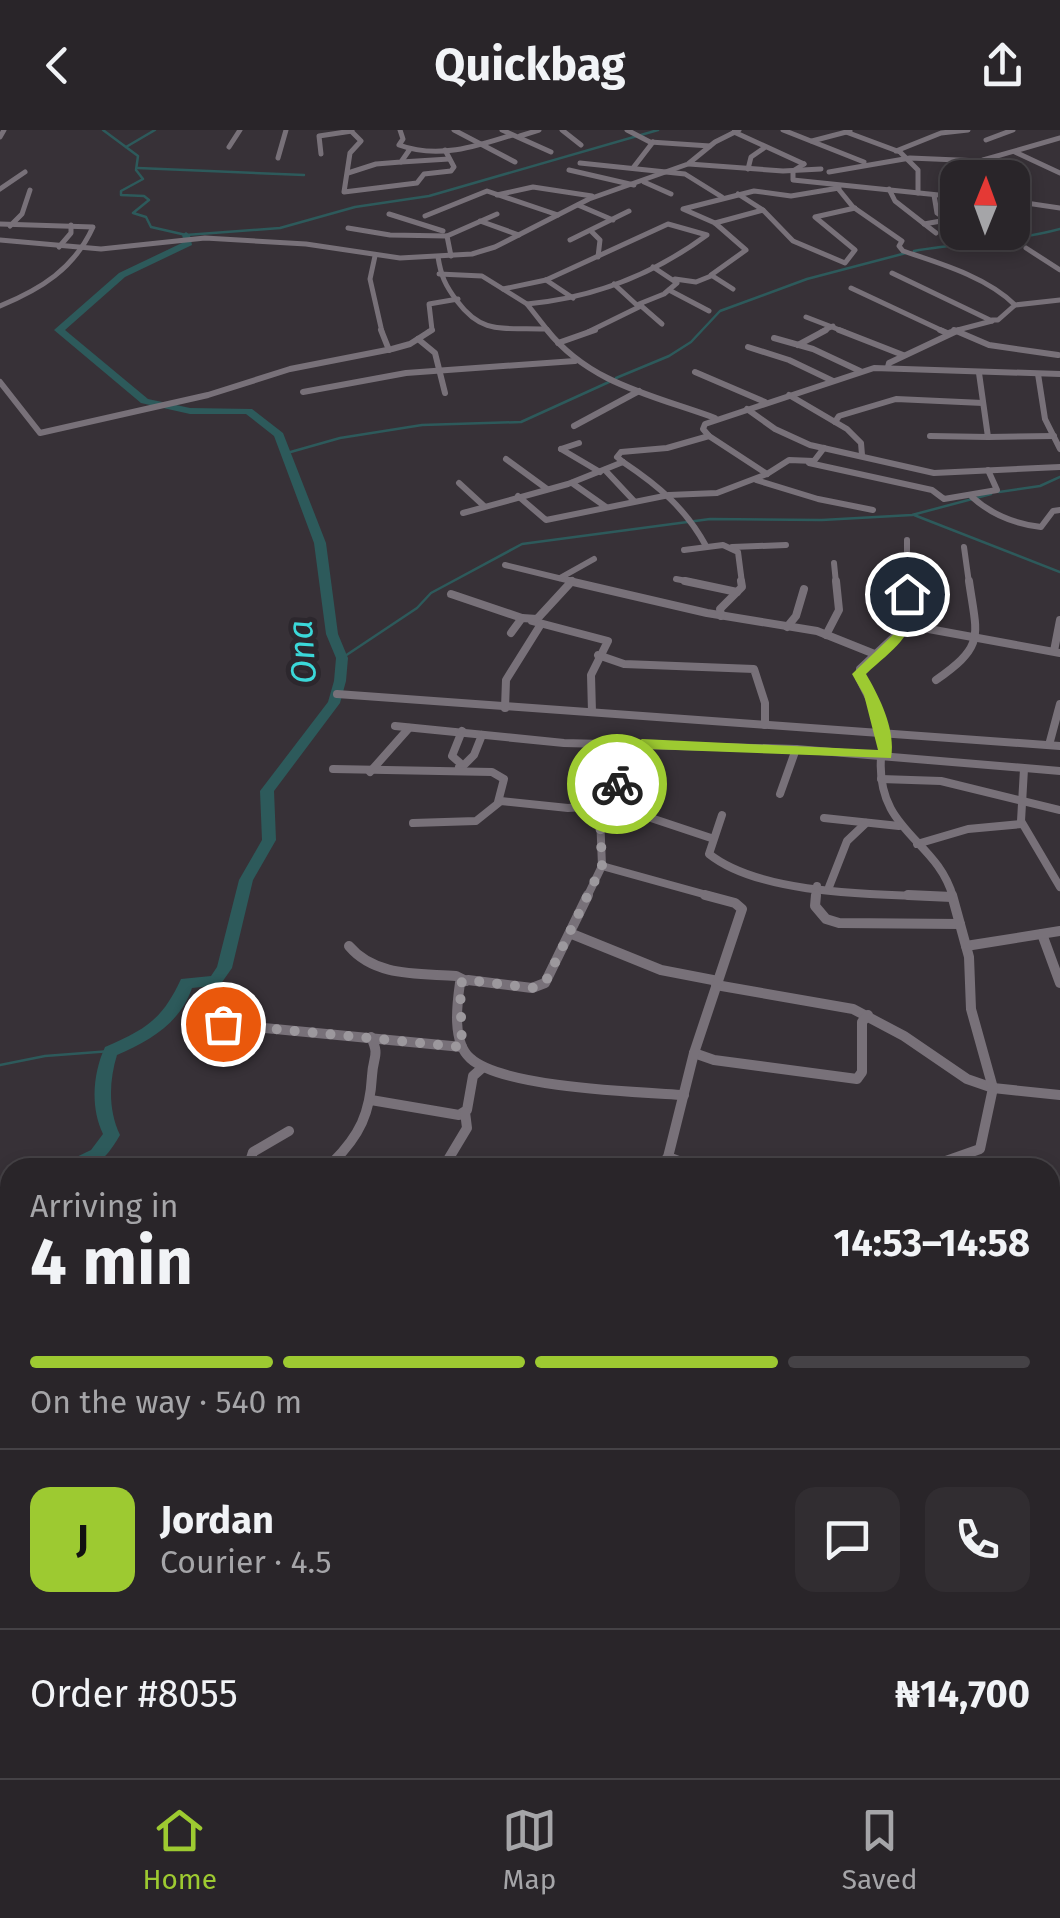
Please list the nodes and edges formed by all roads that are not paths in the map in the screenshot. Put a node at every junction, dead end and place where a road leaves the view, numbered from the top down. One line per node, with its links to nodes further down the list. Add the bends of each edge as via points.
1 (4, 130): 22 (street)
2 (240, 130): 30 (street)
3 (286, 130): 38 (street)
4 (351, 130): 37 (street, via 319,136); 58 (street, via 361,141 350,153)
5 (400, 130): 32 (street, via 400,145)
6 (454, 130): 28 (street)
7 (502, 130): 20 (street)
8 (539, 130): 20 (street)
9 (562, 130): 27 (street)
10 (627, 130): 25 (street)
11 (712, 130): 21 (street)
12 (783, 130): 26 (street)
13 (854, 130): 18 (street)
14 (934, 130): 19 (street)
15 (968, 130): 19 (street)
16 (1013, 130): 24 (street)
17 (737, 131): 21 (street); 31 (street)
18 (846, 132): 26 (street); 34 (street)
19 (941, 134): 34 (street)
20 (514, 135): 28 (street); 35 (street)
21 (726, 135): 29 (street)
22 (0, 138)
23 (1060, 138): 36 (street)
24 (986, 140)
25 (653, 142): 29 (street); 50 (street)
26 (809, 142): 46 (street)
27 (581, 145)
28 (483, 146): 33 (street); 44 (street)
29 (710, 146): 47 (street)
30 (229, 147)
31 (764, 148): 48 (street); 51 (street)
32 (410, 150): 33 (street); 43 (street)
33 (445, 150): 39 (street)
34 (896, 151): 40 (street)
35 (551, 152)
36 (1015, 152): 42 (street); 59 (street)
37 (321, 154)
38 (278, 158)
39 (449, 159): 43 (street); 58 (street, via 451,171 369,192 344,192)
40 (905, 159): 41 (street); 46 (street); 67 (street, via 918,170)
41 (943, 160)
42 (985, 160)
43 (401, 162): 58 (street)
44 (515, 162)
45 (580, 163): 49 (street)
46 (866, 163): 57 (street)
47 (688, 164): 51 (street); 54 (street)
48 (804, 164): 53 (street); 55 (street)
49 (610, 166): 50 (street); 60 (street)
50 (632, 168): 54 (street)
51 (748, 168): 55 (street)
52 (569, 170): 60 (street)
53 (821, 170): 55 (street); 57 (street)
54 (671, 171): 61 (street); 74 (street)
55 (793, 171): 63 (street, via 794,181)
56 (25, 172): 64 (street)
57 (829, 172): 63 (street, via 843,177)
58 (348, 173)
59 (1060, 173)
60 (594, 174): 62 (street)
61 (644, 182): 62 (street); 68 (street)
62 (634, 186): 73 (street)
63 (839, 186): 65 (street); 69 (street, via 799,196); 77 (street)
64 (0, 189)
65 (888, 189): 67 (street); 92 (street)
66 (30, 190): 94 (street)
67 (918, 193): 70 (street)
68 (671, 194)
69 (738, 194): 74 (street); 79 (street)
70 (934, 194): 72 (street); 84 (street)
71 (497, 195): 73 (street, via 549,187); 83 (street); 85 (street, via 476,194)
72 (940, 195)
73 (595, 197): 75 (street)
74 (722, 197): 90 (street, via 683,209)
75 (578, 204): 83 (street); 87 (street)
76 (1030, 204): 78 (street)
77 (855, 208): 79 (street, via 815,216 855,250 845,262 793,241); 131 (street, via 902,241 903,251 940,263)
78 (1060, 208)
79 (763, 210): 90 (street)
80 (629, 212): 87 (street)
81 (388, 214): 86 (street)
82 (497, 214): 88 (street)
83 (558, 215): 101 (street)
84 (940, 215)
85 (425, 216)
86 (403, 218): 99 (street); 100 (street)
87 (613, 220): 97 (street)
88 (480, 221): 100 (street); 101 (street)
89 (940, 221): 92 (street)
90 (715, 223): 96 (street); 118 (street, via 746,252)
91 (0, 224): 94 (street)
92 (924, 224): 98 (street)
93 (71, 225): 94 (street); 104 (street); 106 (street, via 92,226)
94 (10, 226)
95 (348, 228): 99 (street)
96 (692, 228): 113 (street, via 668,224); 114 (street, via 706,236)
97 (592, 232): 103 (street); 113 (street, via 600,242)
98 (936, 233)
99 (382, 234): 100 (street)
100 (449, 235): 111 (street)
101 (520, 235): 111 (street, via 482,252)
102 (0, 240): 105 (street)
103 (570, 240)
104 (64, 241): 106 (street); 107 (street)
105 (10, 242): 107 (street); 108 (street)
106 (85, 246): 107 (street); 110 (street, via 193,238 306,244); 132 (street, via 40,289)
107 (58, 247)
108 (0, 250)
109 (1029, 250): 115 (street)
110 (375, 256): 112 (street); 145 (street, via 371,284)
111 (451, 256): 112 (street)
112 (438, 257): 117 (street)
113 (598, 257): 120 (street)
114 (654, 267): 119 (street); 121 (street)
115 (1060, 270)
116 (892, 273): 135 (street)
117 (439, 274): 124 (street, via 482,276); 127 (street)
118 (710, 276): 119 (street); 123 (street)
119 (675, 279): 125 (street)
120 (546, 280): 124 (street); 126 (street)
121 (614, 284): 126 (street); 130 (street)
122 (851, 288): 139 (street)
123 (734, 289)
124 (503, 290): 129 (street)
125 (669, 290): 130 (street); 133 (street)
126 (573, 298): 129 (street)
127 (458, 299): 138 (street, via 481,325); 140 (street, via 429,304 432,328)
128 (1060, 300): 131 (street)
129 (527, 304): 138 (street)
130 (639, 304): 136 (street); 142 (street, via 606,326)
131 (1015, 305): 135 (street)
132 (0, 306)
133 (710, 311)
134 (806, 317): 137 (street)
135 (992, 320): 139 (street)
136 (662, 324)
137 (833, 326): 143 (street); 146 (street)
138 (544, 329): 142 (street)
139 (950, 332): 146 (street); 147 (street)
140 (418, 338): 145 (street); 150 (street)
141 (774, 338): 143 (street)
142 (558, 343): 148 (street)
143 (798, 345): 152 (street)
144 (748, 347): 156 (street)
145 (389, 350): 157 (street, via 40,434)
146 (902, 355): 149 (street)
147 (1058, 356)
148 (575, 361): 150 (street); 158 (street)
149 (888, 368): 152 (street); 153 (street)
150 (441, 369): 159 (street); 160 (street)
151 (696, 372): 162 (street)
152 (862, 372): 156 (street)
153 (979, 373): 154 (street); 163 (street)
154 (1038, 374): 155 (street); 170 (street)
155 (1060, 374)
156 (832, 381): 161 (street)
157 (0, 382)
158 (639, 391): 165 (street); 167 (street)
159 (302, 392)
160 (446, 393)
161 (789, 395): 162 (street); 166 (street)
162 (765, 402): 164 (street)
163 (983, 403): 166 (street, via 896,399); 171 (street)
164 (747, 409): 165 (street); 173 (street, via 798,441)
165 (715, 418): 168 (street, via 704,426)
166 (835, 422): 175 (street, via 861,443)
167 (574, 426)
168 (709, 436): 177 (street, via 621,452); 182 (street)
169 (930, 436): 171 (street)
170 (1054, 436): 171 (street); 174 (street)
171 (988, 437)
172 (578, 444): 181 (street, via 561,449)
173 (824, 448): 175 (street); 178 (street)
174 (1060, 449)
175 (862, 455): 180 (street, via 934,473)
176 (506, 460): 186 (street)
177 (622, 462): 181 (street); 187 (street)
178 (809, 463): 182 (street, via 789,460); 189 (street, via 932,490 944,499)
179 (1060, 468): 180 (street)
180 (988, 470): 189 (street, via 997,490)
181 (603, 471): 184 (street); 190 (street)
182 (767, 474): 183 (street)
183 (754, 480): 187 (street, via 716,493); 193 (street)
184 (572, 482): 186 (street); 192 (street)
185 (459, 483): 191 (street)
186 (548, 489): 188 (street)
187 (669, 495): 190 (street); 198 (street)
188 (518, 496): 191 (street); 192 (street, via 546,520)
189 (972, 497): 194 (street, via 997,516 1033,526)
190 (634, 501): 192 (street)
191 (484, 506): 195 (street)
192 (606, 507)
193 (873, 510)
194 (1060, 510)
195 (462, 513)
196 (907, 540): 215 (street)
197 (786, 545): 199 (street)
198 (706, 546): 199 (street); 201 (street)
199 (732, 547): 209 (street, via 740,560)
200 (964, 547): 219 (street)
201 (684, 550)
202 (594, 559): 205 (street)
203 (834, 563): 218 (street, via 839,610)
204 (505, 564): 205 (street)
205 (560, 578): 207 (street)
206 (676, 579): 209 (street)
207 (572, 581): 211 (street); 214 (street)
208 (804, 590): 216 (street)
209 (737, 592): 211 (street)
210 (451, 594): 212 (street)
211 (721, 616): 216 (street)
212 (522, 618): 214 (street); 217 (street)
213 (1060, 620): 220 (street)
214 (536, 622): 222 (street, via 608,641); 226 (street, via 506,680)
215 (907, 625): 219 (street); 221 (street)
216 (788, 626): 218 (street)
217 (511, 633)
218 (826, 635): 221 (street)
219 (977, 636): 220 (street); 223 (street, via 966,659)
220 (1057, 652)
221 (877, 655): 233 (street, via 859,674)
222 (598, 656): 227 (street, via 586,685); 229 (street, via 624,664 754,669)
223 (936, 680)
224 (337, 694): 226 (street)
225 (1060, 704): 235 (street)
226 (505, 708): 227 (street)
227 (592, 712): 229 (street)
228 (394, 726): 230 (street)
229 (766, 726): 233 (street)
230 (408, 728): 231 (street); 242 (street)
231 (462, 731): 232 (street); 243 (street, via 452,756 460,763)
232 (482, 735): 234 (street); 243 (street)
233 (884, 735): 235 (street); 238 (street)
234 (642, 744): 237 (street); 248 (street)
235 (1049, 745): 236 (street)
236 (1060, 746)
237 (796, 749): 238 (street); 245 (street)
238 (886, 755): 240 (street); 244 (street, via 879,764)
239 (333, 769): 242 (street)
240 (1024, 769): 241 (street); 246 (street)
241 (1060, 771)
242 (370, 772): 243 (street)
243 (458, 772): 247 (street, via 498,773 504,779)
244 (882, 780): 246 (street, via 941,781); 255 (street)
245 (780, 794)
246 (1017, 800): 249 (street); 254 (street)
247 (498, 802): 248 (street); 252 (street, via 476,821)
248 (604, 806): 256 (street); 258 (street)
249 (1060, 810)
250 (722, 815): 256 (street)
251 (824, 818): 253 (street)
252 (413, 823)
253 (866, 823): 255 (street); 260 (street, via 848,836)
254 (1022, 824): 257 (street); 261 (street)
255 (899, 826): 257 (street)
256 (712, 838): 259 (street, via 710,858 721,866)
257 (916, 844): 262 (street, via 937,866)
258 (602, 866): 265 (street); 270 (street, via 740,906)
259 (817, 886): 260 (street); 263 (street, via 815,906 838,923)
260 (829, 887): 262 (street)
261 (1060, 887)
262 (952, 897): 263 (street)
263 (960, 924): 268 (street)
264 (1060, 931): 266 (street)
265 (572, 934): 269 (street, via 538,988); 270 (street, via 660,970)
266 (1042, 934): 268 (street); 271 (street)
267 (350, 946): 269 (street, via 357,960 372,967)
268 (966, 946): 278 (street, via 971,1009)
269 (466, 980): 275 (street, via 458,984)
270 (717, 983): 272 (street); 276 (street)
271 (1060, 983)
272 (868, 1015): 276 (street, via 857,1080); 278 (street, via 956,1074)
273 (223, 1024): 274 (street)
274 (371, 1036): 275 (street); 281 (street, via 378,1052)
275 (462, 1047): 277 (street)
276 (694, 1054): 279 (street)
277 (482, 1068): 279 (street); 282 (street, via 473,1076)
278 (994, 1088): 280 (street); 288 (street, via 980,1149)
279 (684, 1095): 284 (street)
280 (1060, 1095)
281 (371, 1100): 282 (street); 286 (street, via 358,1135)
282 (465, 1112): 287 (street, via 467,1128)
283 (289, 1132): 285 (street)
284 (668, 1157)
285 (252, 1158)
286 (337, 1158)
287 (449, 1158)
288 (954, 1158)

